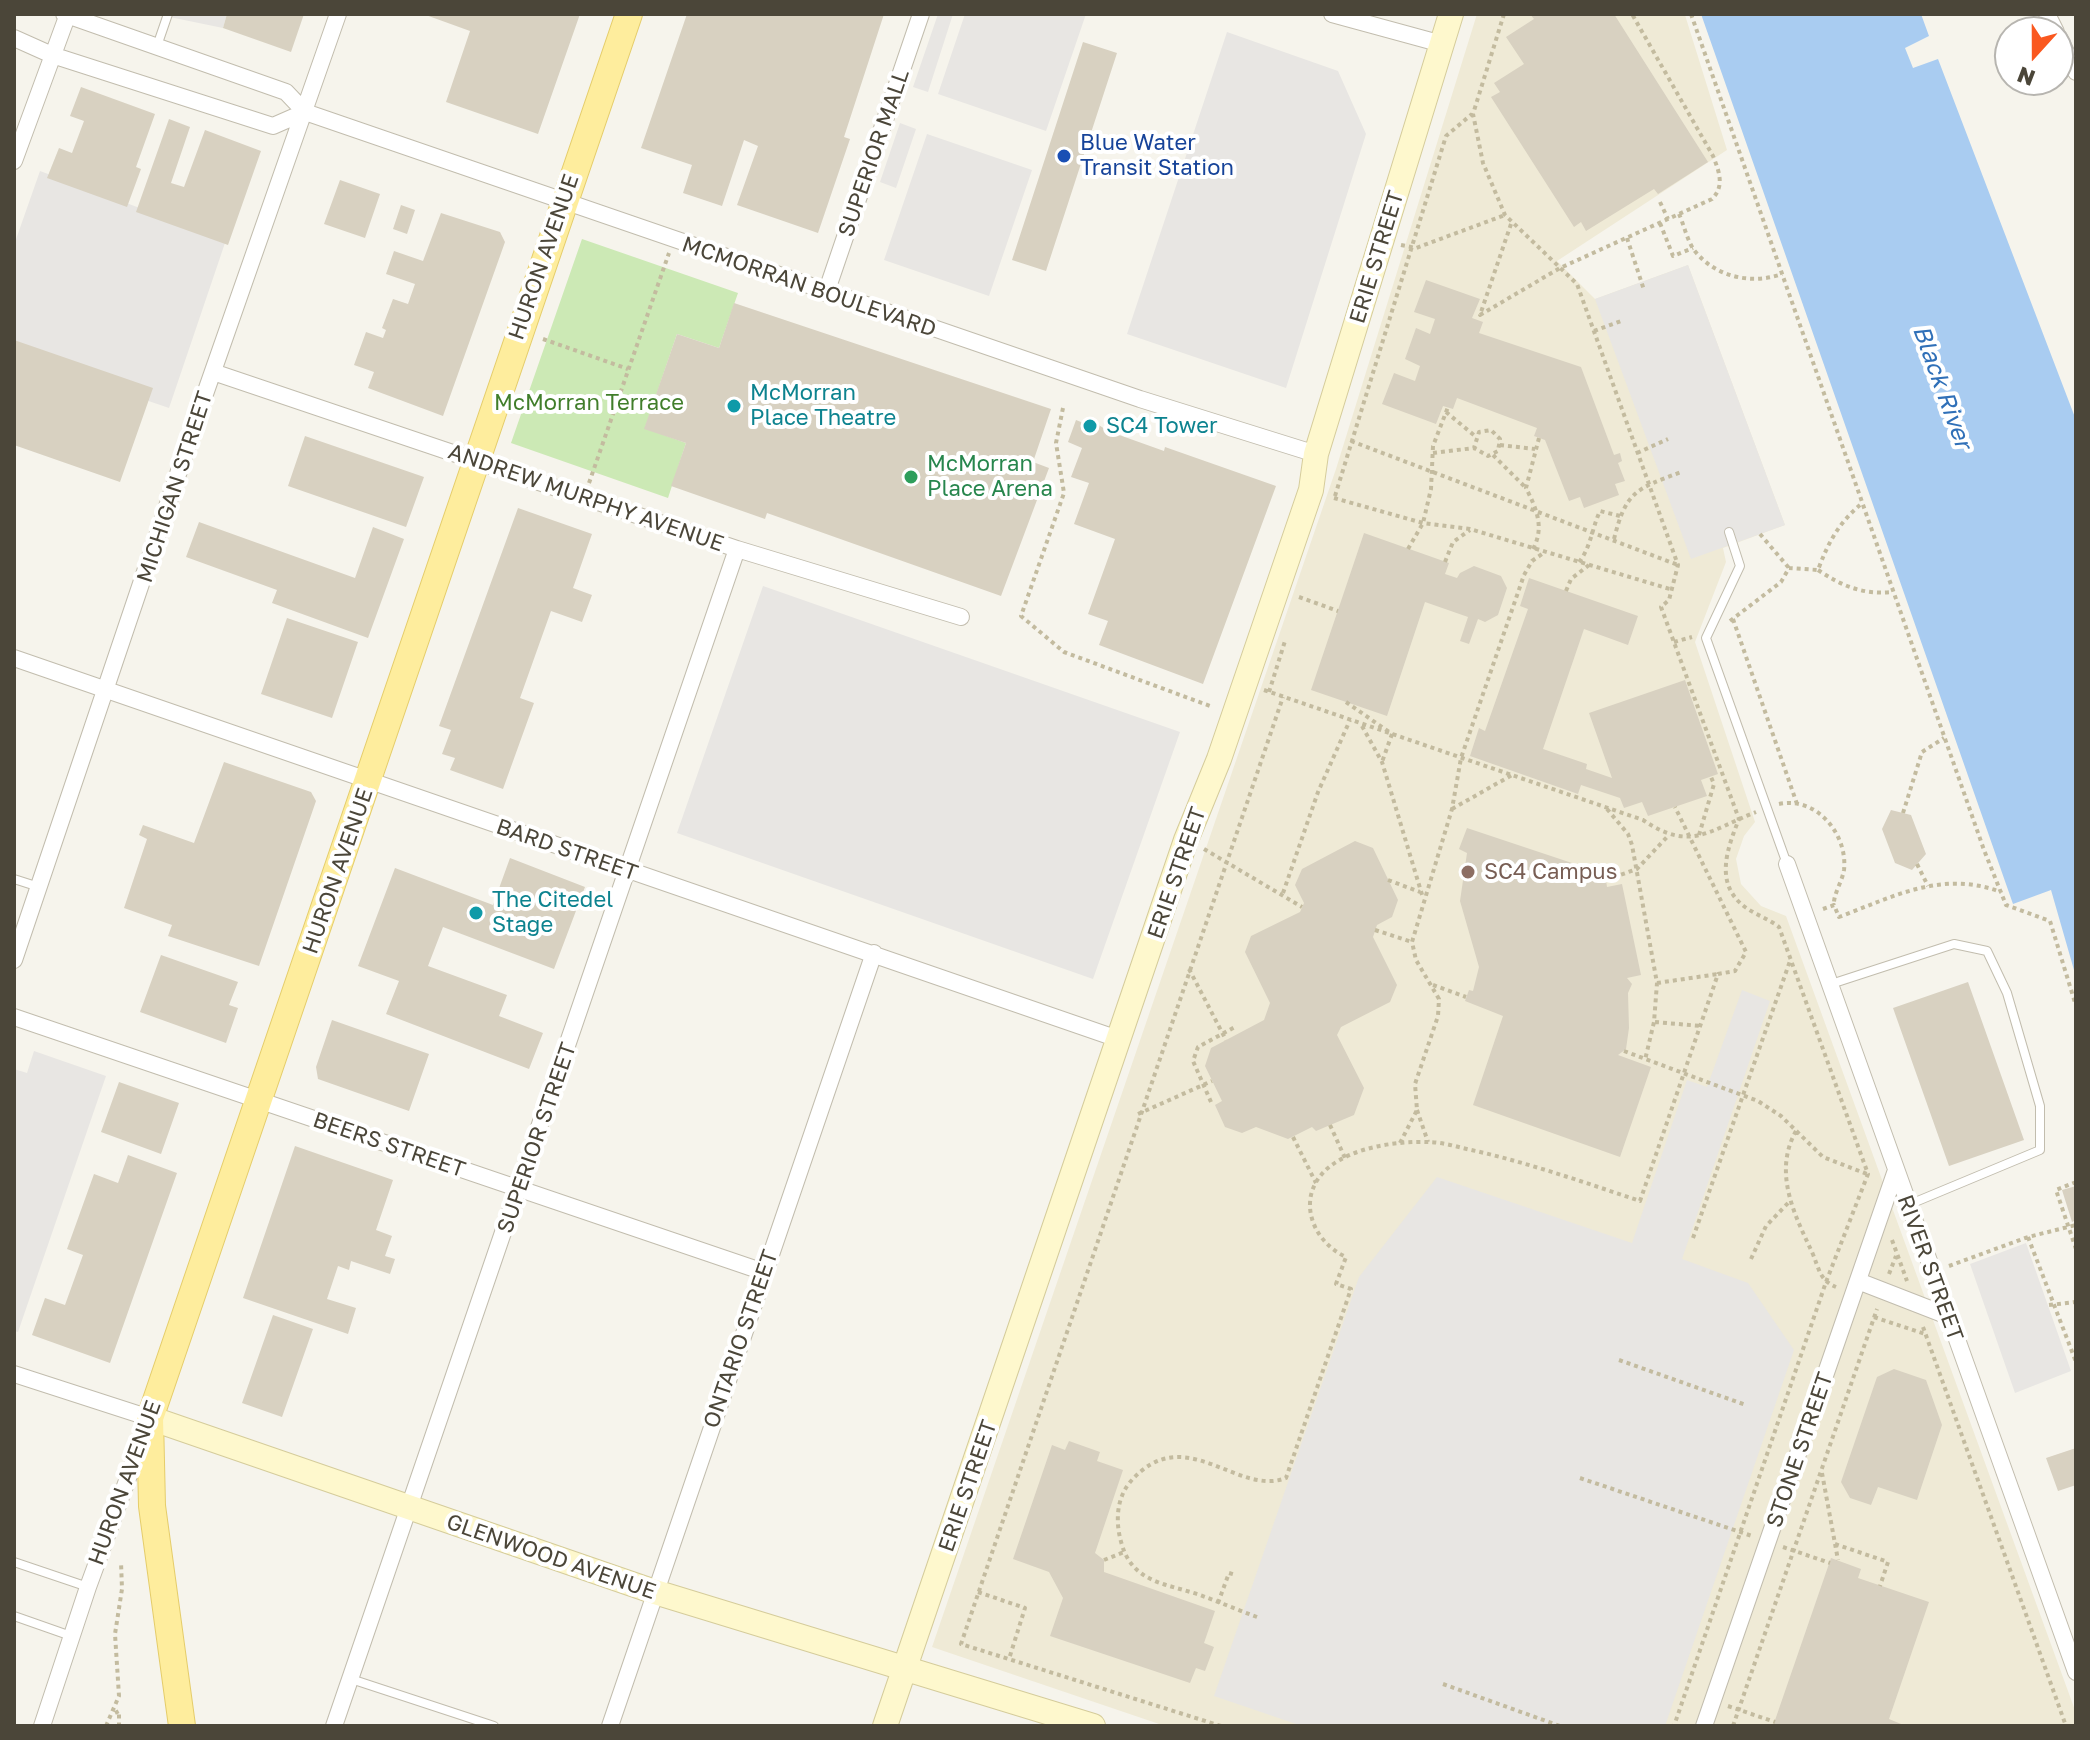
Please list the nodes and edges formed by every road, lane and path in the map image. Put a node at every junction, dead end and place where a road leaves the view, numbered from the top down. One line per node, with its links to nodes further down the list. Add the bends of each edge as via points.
1 (66, 14): 13 (street, MCMORRAN BOULEVARD); 14 (street)
2 (168, 14): 13 (lane)
3 (338, 14): 15 (street, MICHIGAN STREET)
4 (629, 14): 18 (main road, HURON AVENUE)
5 (921, 14): 33 (street, SUPERIOR MALL)
6 (1333, 14): 12 (street)
7 (1451, 14): 12 (street, ERIE STREET)
8 (1504, 14): 16 (path)
9 (1632, 14): 20 (path, via 1721,177 1712,199)
10 (1691, 14): 31 (path)
11 (14, 38): 14 (street)
12 (1442, 44): 27 (street, ERIE STREET)
13 (156, 47): 15 (street, MCMORRAN BOULEVARD, via 286,92)
14 (52, 55): 15 (street, via 273,126); 17 (street)
15 (305, 112): 18 (street, MCMORRAN BOULEVARD); 38 (street, MICHIGAN STREET)
16 (1473, 114): 21 (path, via 1483,163); 28 (path, via 1446,136)
17 (14, 161)
18 (563, 202): 26 (street, MCMORRAN BOULEVARD); 35 (main road, HURON AVENUE)
19 (1660, 202): 22 (path)
20 (1679, 214): 22 (path); 29 (path)
21 (1505, 215): 24 (path); 28 (path)
22 (1668, 219): 23 (path)
23 (1660, 223): 25 (path); 29 (path, via 1673,256)
24 (1511, 224): 30 (path); 30 (path, via 1479,318)
25 (1627, 238): 30 (path); 32 (path)
26 (674, 240): 33 (street, MCMORRAN BOULEVARD); 37 (path)
27 (1381, 241): 28 (path); 48 (street, ERIE STREET)
28 (1409, 247): 43 (path)
29 (1693, 248): 31 (path, via 1729,275 1762,279)
30 (1560, 268): 36 (path, via 1577,284)
31 (1782, 274): 58 (path)
32 (1644, 290)
33 (826, 293): 48 (street, MCMORRAN BOULEVARD)
34 (1621, 321): 36 (path)
35 (518, 331): 37 (path); 51 (main road, HURON AVENUE)
36 (1594, 331): 47 (path)
37 (628, 369): 56 (path)
38 (213, 372): 51 (street, ANDREW MURPHY AVENUE); 92 (street, MICHIGAN STREET)
39 (1063, 408): 96 (path, via 1056,443 1064,493 1021,616 1064,652)
40 (1475, 436): 44 (path, via 1491,430); 45 (path); 49 (path, via 1447,410)
41 (1539, 438): 46 (path)
42 (1668, 439): 47 (path)
43 (1351, 441): 52 (path); 57 (path)
44 (1500, 445): 46 (path); 50 (path)
45 (1474, 448): 49 (path); 50 (path, via 1482,456)
46 (1535, 449): 55 (path)
47 (1637, 453): 54 (path)
48 (1316, 454): 82 (street, ERIE STREET)
49 (1433, 454): 52 (path)
50 (1493, 455): 55 (path)
51 (477, 460): 56 (street, ANDREW MURPHY AVENUE); 106 (main road, HURON AVENUE)
52 (1432, 472): 60 (path); 62 (path)
53 (1681, 472): 54 (path)
54 (1649, 484): 61 (path, via 1629,497); 75 (path)
55 (1526, 488): 60 (path)
56 (584, 496): 68 (street, ANDREW MURPHY AVENUE)
57 (1334, 498): 59 (path); 62 (path)
58 (1860, 505): 77 (path, via 1828,542); 81 (path)
59 (1329, 512)
60 (1538, 512): 64 (path); 70 (path)
61 (1620, 516): 64 (path, via 1600,511); 67 (path)
62 (1423, 523): 63 (path); 69 (path)
63 (1470, 529): 70 (path); 72 (path, via 1453,542)
64 (1591, 530): 67 (path); 73 (path)
65 (1729, 532): 87 (lane, via 1740,566)
66 (1760, 534): 76 (path)
67 (1614, 539): 75 (path)
68 (737, 549): 85 (street, ANDREW MURPHY AVENUE); 123 (street, SUPERIOR STREET)
69 (1408, 549)
70 (1533, 549): 71 (path)
71 (1545, 552): 73 (path); 101 (path, via 1524,575)
72 (1445, 562)
73 (1579, 562): 74 (path)
74 (1589, 565): 79 (path); 80 (path, via 1571,579)
75 (1678, 565): 79 (path)
76 (1789, 568): 77 (path); 86 (path, via 1781,582)
77 (1818, 570): 81 (path, via 1843,586 1873,594)
78 (1304, 583): 82 (path)
79 (1673, 590): 89 (path, via 1661,607)
80 (1566, 591)
81 (1892, 592): 100 (path)
82 (1288, 594): 83 (path); 84 (path); 91 (street, ERIE STREET)
83 (1295, 611)
84 (1338, 611)
85 (961, 617)
86 (1733, 619): 87 (path); 108 (path)
87 (1709, 631): 89 (path); 111 (lane, via 1706,638)
88 (1286, 638): 93 (path)
89 (1674, 643): 105 (path)
90 (14, 658): 92 (street, BARD STREET)
91 (1244, 683): 93 (path); 118 (street, ERIE STREET)
92 (107, 691): 106 (street, BARD STREET); 128 (street, MICHIGAN STREET)
93 (1269, 692): 94 (path)
94 (1283, 697): 97 (path); 119 (path)
95 (1346, 702): 99 (path)
96 (1210, 706)
97 (1350, 720): 98 (path); 130 (path)
98 (1361, 723): 99 (path); 102 (path)
99 (1392, 734): 101 (path); 102 (path)
100 (1944, 738): 113 (path, via 1922,752); 129 (path)
101 (1461, 758): 103 (path); 112 (path)
102 (1382, 762): 131 (path)
103 (1512, 775): 109 (path); 112 (path)
104 (1711, 777): 107 (path)
105 (1724, 780): 107 (path); 114 (path)
106 (369, 782): 123 (street, BARD STREET); 163 (main road, HURON AVENUE)
107 (1714, 784): 115 (path)
108 (1797, 804): 111 (path); 134 (path, via 1823,816 1840,839 1844,865)
109 (1606, 807): 116 (path, via 1643,820); 122 (path, via 1628,834)
110 (1675, 807): 117 (path)
111 (1766, 808): 114 (path); 120 (lane)
112 (1452, 809): 131 (path)
113 (1903, 813)
114 (1739, 819): 115 (path); 132 (path, via 1725,855)
115 (1699, 835): 117 (path)
116 (1667, 837): 117 (path); 122 (path)
117 (1691, 838): 133 (path)
118 (1186, 840): 119 (path); 155 (street, ERIE STREET)
119 (1226, 861): 130 (path); 143 (path)
120 (1787, 864): 136 (street, RIVER STREET)
121 (1917, 864): 127 (path)
122 (1637, 869): 126 (path); 145 (path)
123 (630, 871): 140 (street, BARD STREET); 177 (street, SUPERIOR STREET)
124 (14, 879): 128 (lane)
125 (1388, 880): 131 (path)
126 (1606, 880)
127 (1928, 886): 129 (path, via 1974,882); 134 (path, via 1839,917)
128 (39, 887): 141 (street, MICHIGAN STREET)
129 (2001, 892): 149 (path, via 2006,905 2050,921)
130 (1283, 893): 135 (path)
131 (1424, 893): 139 (path)
132 (1734, 897): 133 (path); 137 (path)
133 (1723, 904): 144 (path, via 1746,952 1735,971)
134 (1834, 905): 136 (path)
135 (1302, 907)
136 (1804, 918): 137 (path); 147 (street, RIVER STREET)
137 (1779, 927): 142 (path)
138 (1375, 930): 139 (path)
139 (1412, 942): 146 (path, via 1416,960)
140 (874, 953): 155 (street, BARD STREET); 188 (street, ONTARIO STREET)
141 (14, 960)
142 (1791, 960): 162 (path); 173 (path)
143 (1189, 969): 154 (path); 166 (path)
144 (1718, 974): 145 (path); 152 (path)
145 (1657, 983): 151 (path)
146 (1433, 985): 148 (path); 165 (path, via 1438,1016 1415,1084)
147 (1828, 985): 174 (street, RIVER STREET); 179 (lane, via 1954,944 1987,951 2007,993 2040,1106 2040,1150)
148 (1466, 997)
149 (2076, 1006)
150 (14, 1017): 163 (street, BEERS STREET)
151 (1654, 1022): 152 (path); 158 (path)
152 (1701, 1026): 159 (path)
153 (1235, 1027): 154 (path)
154 (1222, 1033): 156 (path); 161 (path, via 1198,1047 1193,1061)
155 (1121, 1040): 227 (street, ERIE STREET)
156 (1226, 1040)
157 (1624, 1051): 158 (path)
158 (1645, 1060): 159 (path)
159 (1684, 1074): 162 (path); 170 (path, via 1640,1201 1528,1163)
160 (1212, 1081): 161 (path)
161 (1203, 1085): 164 (path); 166 (path)
162 (1743, 1095): 168 (path, via 1768,1107); 184 (path)
163 (260, 1102): 177 (street, BEERS STREET); 203 (main road, HURON AVENUE)
164 (1211, 1102)
165 (1417, 1110): 170 (path); 171 (path)
166 (1138, 1114): 221 (path)
167 (1330, 1125): 172 (path)
168 (1796, 1131): 173 (path, via 1823,1157); 178 (path, via 1786,1156)
169 (1293, 1137): 176 (path)
170 (1428, 1142): 171 (path)
171 (1400, 1143): 172 (path)
172 (1345, 1158): 176 (path)
173 (1868, 1174): 174 (path); 180 (path); 190 (path)
174 (1894, 1178): 179 (street, RIVER STREET); 180 (street, STONE STREET)
175 (2076, 1182): 182 (path, via 2056,1190)
176 (1316, 1183): 211 (path, via 1311,1198 1314,1228 1333,1251 1346,1257 1336,1284 1351,1289 1286,1478 1266,1481 1195,1458 1155,1463 1134,1478 1122,1497 1117,1522)
177 (520, 1190): 188 (street, BEERS STREET); 206 (street, SUPERIOR STREET)
178 (1790, 1201): 187 (path, via 1766,1226); 190 (path)
179 (1907, 1205): 189 (street, RIVER STREET)
180 (1882, 1210): 186 (path); 191 (street, STONE STREET)
181 (2076, 1225): 182 (path)
182 (2069, 1228): 183 (path); 185 (path)
183 (2028, 1237): 189 (path); 195 (path)
184 (1693, 1238)
185 (2076, 1249)
186 (1896, 1254): 192 (path); 194 (path)
187 (1751, 1259)
188 (764, 1272): 220 (street, ONTARIO STREET)
189 (1933, 1272): 196 (street, RIVER STREET)
190 (1826, 1282): 191 (path); 207 (path)
191 (1856, 1288): 192 (street); 208 (street, STONE STREET)
192 (1883, 1291): 194 (street); 197 (path)
193 (2076, 1302): 195 (path)
194 (1916, 1304): 196 (street); 198 (path)
195 (2051, 1304): 200 (path)
196 (1948, 1316): 228 (street, RIVER STREET)
197 (1874, 1317): 198 (path); 204 (path)
198 (1925, 1334): 249 (path)
199 (1619, 1360): 202 (path)
200 (2076, 1362)
201 (14, 1374): 203 (street, GLENWOOD AVENUE)
202 (1746, 1405)
203 (150, 1418): 206 (street, GLENWOOD AVENUE); 219 (street, HURON AVENUE); 238 (main road, via 152,1506)
204 (1821, 1470): 209 (path); 210 (path)
205 (1580, 1478): 207 (path)
206 (410, 1509): 220 (street, GLENWOOD AVENUE); 229 (street, SUPERIOR STREET)
207 (1740, 1532): 208 (path); 246 (path)
208 (1768, 1542): 210 (path); 231 (street, STONE STREET)
209 (1835, 1544): 213 (path); 218 (path, via 1888,1562)
210 (1794, 1550): 216 (path); 232 (path)
211 (1124, 1552): 212 (path); 222 (path, via 1149,1581)
212 (1104, 1560)
213 (1838, 1560)
214 (14, 1562): 219 (lane)
215 (121, 1562): 233 (path)
216 (1830, 1563)
217 (1236, 1575): 222 (path, via 1229,1573)
218 (1880, 1586)
219 (88, 1587): 225 (street, HURON AVENUE)
220 (655, 1592): 227 (street, GLENWOOD AVENUE); 241 (street, ONTARIO STREET)
221 (978, 1592): 226 (path, via 1025,1608); 226 (path, via 961,1644)
222 (1218, 1603): 224 (path)
223 (14, 1616): 225 (lane)
224 (1257, 1617)
225 (71, 1636): 235 (street, HURON AVENUE)
226 (1009, 1659): 244 (path)
227 (905, 1668): 242 (street, ERIE STREET); 243 (street, GLENWOOD AVENUE)
228 (2076, 1672)
229 (351, 1679): 239 (street, SUPERIOR STREET); 240 (lane)
230 (1443, 1684): 245 (path)
231 (1713, 1701): 232 (path); 247 (street, STONE STREET)
232 (1739, 1709): 234 (path); 248 (path)
233 (115, 1713): 236 (path); 237 (path, via 119,1711)
234 (1775, 1722)
235 (42, 1726)
236 (106, 1726)
237 (119, 1726)
238 (182, 1726)
239 (334, 1726)
240 (494, 1726)
241 (610, 1726)
242 (885, 1726)
243 (1093, 1726)
244 (1221, 1726)
245 (1560, 1726)
246 (1674, 1726)
247 (1704, 1726)
248 (1733, 1726)
249 (2066, 1726)

